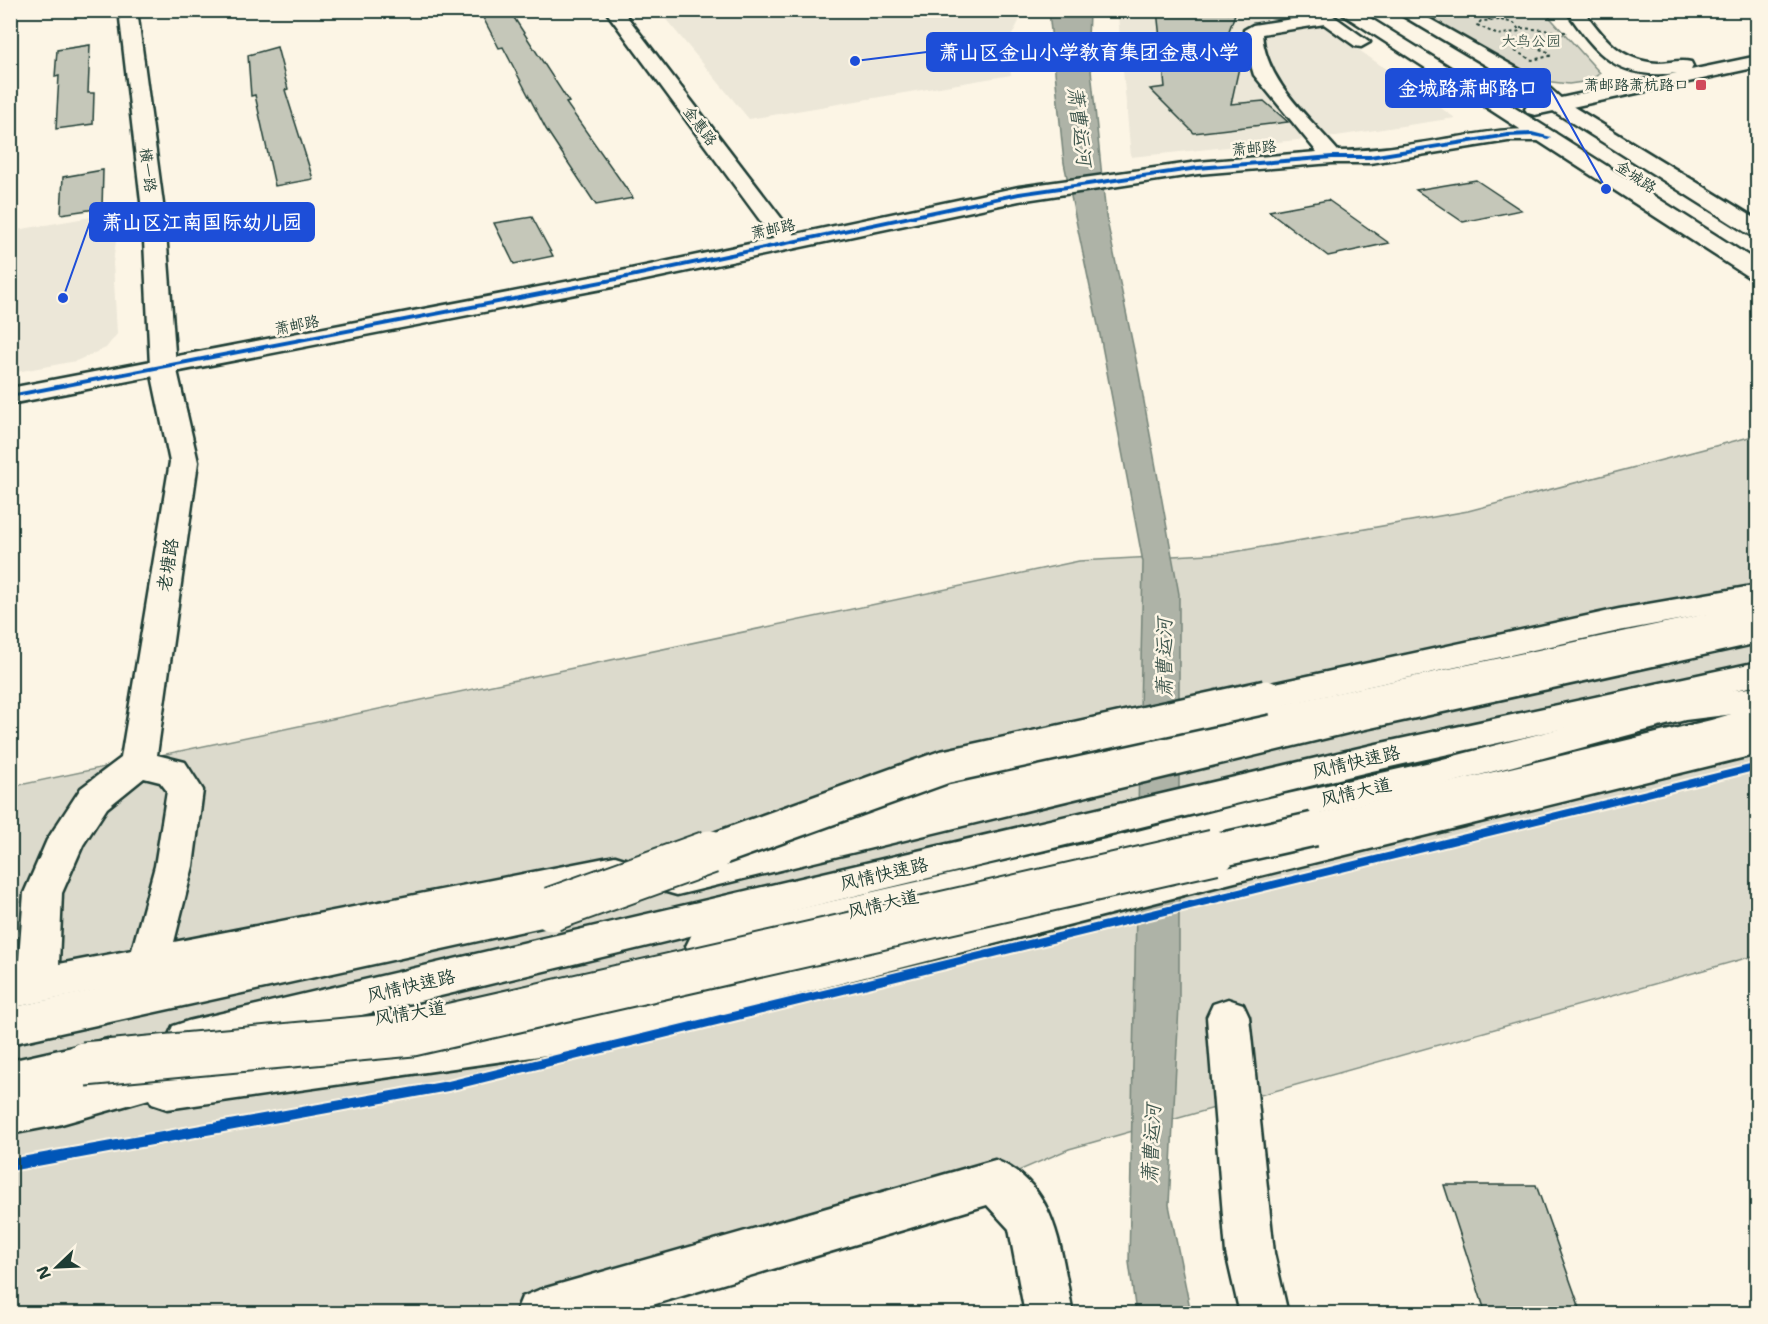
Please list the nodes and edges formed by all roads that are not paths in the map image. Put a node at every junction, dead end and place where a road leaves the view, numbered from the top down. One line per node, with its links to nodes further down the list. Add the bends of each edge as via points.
1 (128, 10): 24 (main road, 横一路, via 154,219)
2 (613, 10): 20 (main road, 金惠路)
3 (1344, 10): 13 (main road, 金城路)
4 (1374, 10): 13 (main road, 金城路)
5 (1401, 10): 12 (main road, 金城路, via 1538,88)
6 (1574, 10): 8 (main road)
7 (1318, 15): 11 (main road); 17 (main road, via 1253,30 1254,45 1263,75)
8 (1609, 53): 9 (main road, via 1665,70); 12 (main road, via 1619,76 1617,82)
9 (1758, 54)
10 (1758, 61): 12 (main road)
11 (1421, 80)
12 (1546, 103): 13 (main road, 金城路); 19 (main road, 金城路); 21 (main road, 金城路)
13 (1511, 104): 14 (main road); 16 (main road, 金城路)
14 (1488, 122): 15 (main road); 17 (main road)
15 (1508, 135): 16 (main road, 萧邮路); 17 (main road, 萧邮路, via 1370,157)
16 (1548, 137): 18 (main road, 金城路)
17 (1332, 157): 20 (main road, 萧邮路, via 1101,180)
18 (1645, 201): 22 (main road, 金城路); 23 (main road)
19 (1758, 230)
20 (787, 241): 24 (main road, 萧邮路, via 612,280)
21 (1758, 247)
22 (1758, 273)
23 (1758, 285)
24 (164, 366): 25 (main road, 萧邮路); 34 (main road, 老塘路, via 184,462)
25 (10, 396)
26 (1758, 595): 31 (main road, via 1619,620)
27 (1758, 613): 31 (main road)
28 (1758, 632): 35 (main road, bridge, via 1386,714)
29 (1758, 672): 40 (main road, 风情快速路, bridge, via 1349,764)
30 (1758, 699): 42 (main road, 风情大道, via 1685,708 1435,774 482,1001 360,1021)
31 (1264, 709): 35 (main road, bridge, via 944,767); 36 (main road, via 1102,760 960,788 770,837)
32 (1758, 718): 40 (main road, bridge, via 1314,829 412,1034)
33 (1758, 741): 42 (main road, via 1235,867 581,1032)
34 (138, 764): 36 (main road, via 172,771 185,790 174,866); 37 (main road, via 94,798 66,840 43,893)
35 (552, 909): 39 (main road)
36 (149, 963): 37 (main road)
37 (20, 996)
38 (1228, 1017): 46 (main road, via 1250,1253)
39 (10, 1026)
40 (84, 1064): 41 (main road, 风情快速路)
41 (10, 1080)
42 (58, 1105): 43 (main road, 风情大道)
43 (10, 1114)
44 (539, 1314): 45 (main road, via 995,1181 1030,1218)
45 (1049, 1314)
46 (1264, 1314)

